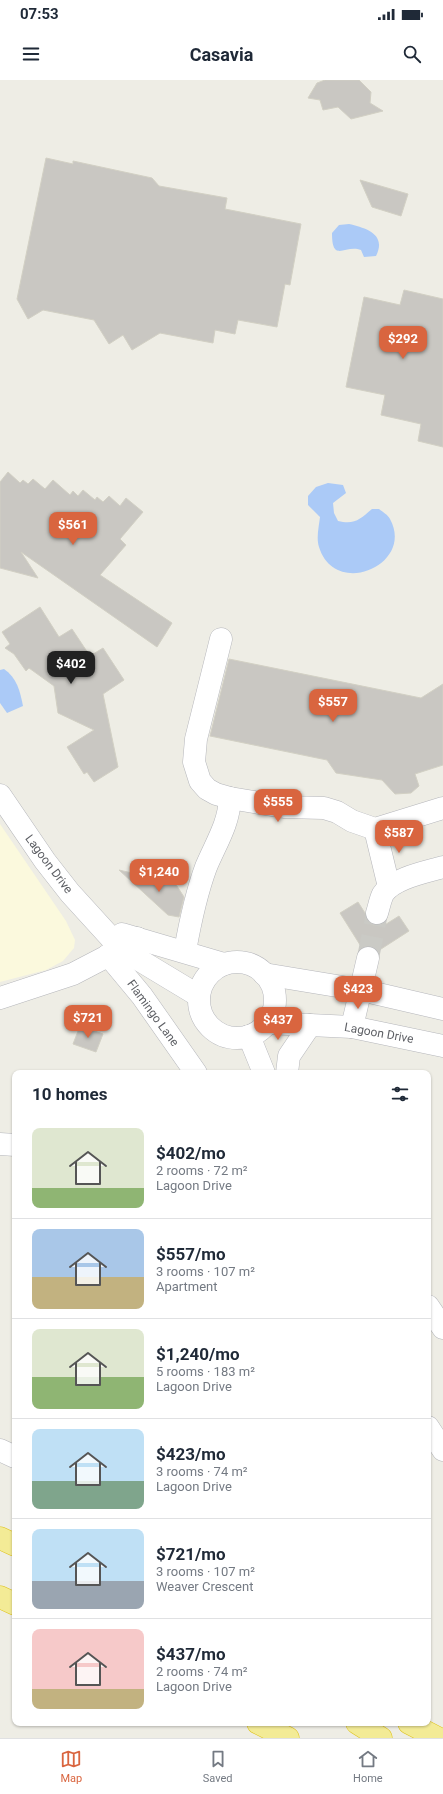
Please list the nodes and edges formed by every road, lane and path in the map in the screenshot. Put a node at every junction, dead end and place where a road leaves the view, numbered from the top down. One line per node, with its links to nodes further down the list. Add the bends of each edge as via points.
1 (221, 638): 3 (street, via 196,739 194,762 200,781 207,788)
2 (0, 795): 9 (street, Lagoon Drive, via 45,861 75,898)
3 (230, 798): 5 (street, via 284,807 324,808); 10 (street, via 226,824 194,905)
4 (443, 808): 5 (street)
5 (375, 829): 7 (street)
6 (443, 867): 7 (street, via 422,872)
7 (389, 888): 8 (street, via 383,894)
8 (377, 913)
9 (122, 947): 10 (street); 15 (street, Lagoon Drive); 16 (street, via 73,974); 23 (street, Flamingo Lane, via 142,996)
10 (185, 951): 12 (street)
11 (368, 958): 14 (street)
12 (224, 964): 13 (street, via 246,963); 15 (street, via 207,976)
13 (264, 974): 14 (street); 18 (street, via 271,983 274,998 272,1014)
14 (361, 990): 17 (street); 20 (street)
15 (199, 996): 21 (street, via 201,1012 209,1026 228,1037)
16 (0, 998)
17 (439, 1008): 22 (street)
18 (266, 1023): 19 (street, Lagoon Drive); 21 (street, via 259,1031)
19 (310, 1025): 20 (street, Lagoon Drive); 25 (street, via 289,1056)
20 (352, 1026): 22 (street, Lagoon Drive)
21 (249, 1036): 24 (street)
22 (436, 1044)
23 (194, 1070)
24 (263, 1070)
25 (287, 1070)
26 (0, 1144): 27 (street)
27 (12, 1145)
28 (431, 1310): 29 (street)
29 (443, 1328)
30 (431, 1432): 32 (street)
31 (0, 1450): 33 (street)
32 (443, 1450)
33 (12, 1456)
34 (0, 1525): 35 (highway)
35 (12, 1530)
36 (0, 1538): 37 (highway)
37 (12, 1544)
38 (0, 1597): 39 (highway)
39 (12, 1603)
40 (245, 1726): 44 (highway)
41 (264, 1726): 45 (highway)
42 (362, 1726): 46 (highway)
43 (415, 1726): 47 (highway)
44 (265, 1738)
45 (288, 1738)
46 (381, 1738)
47 (438, 1738)

